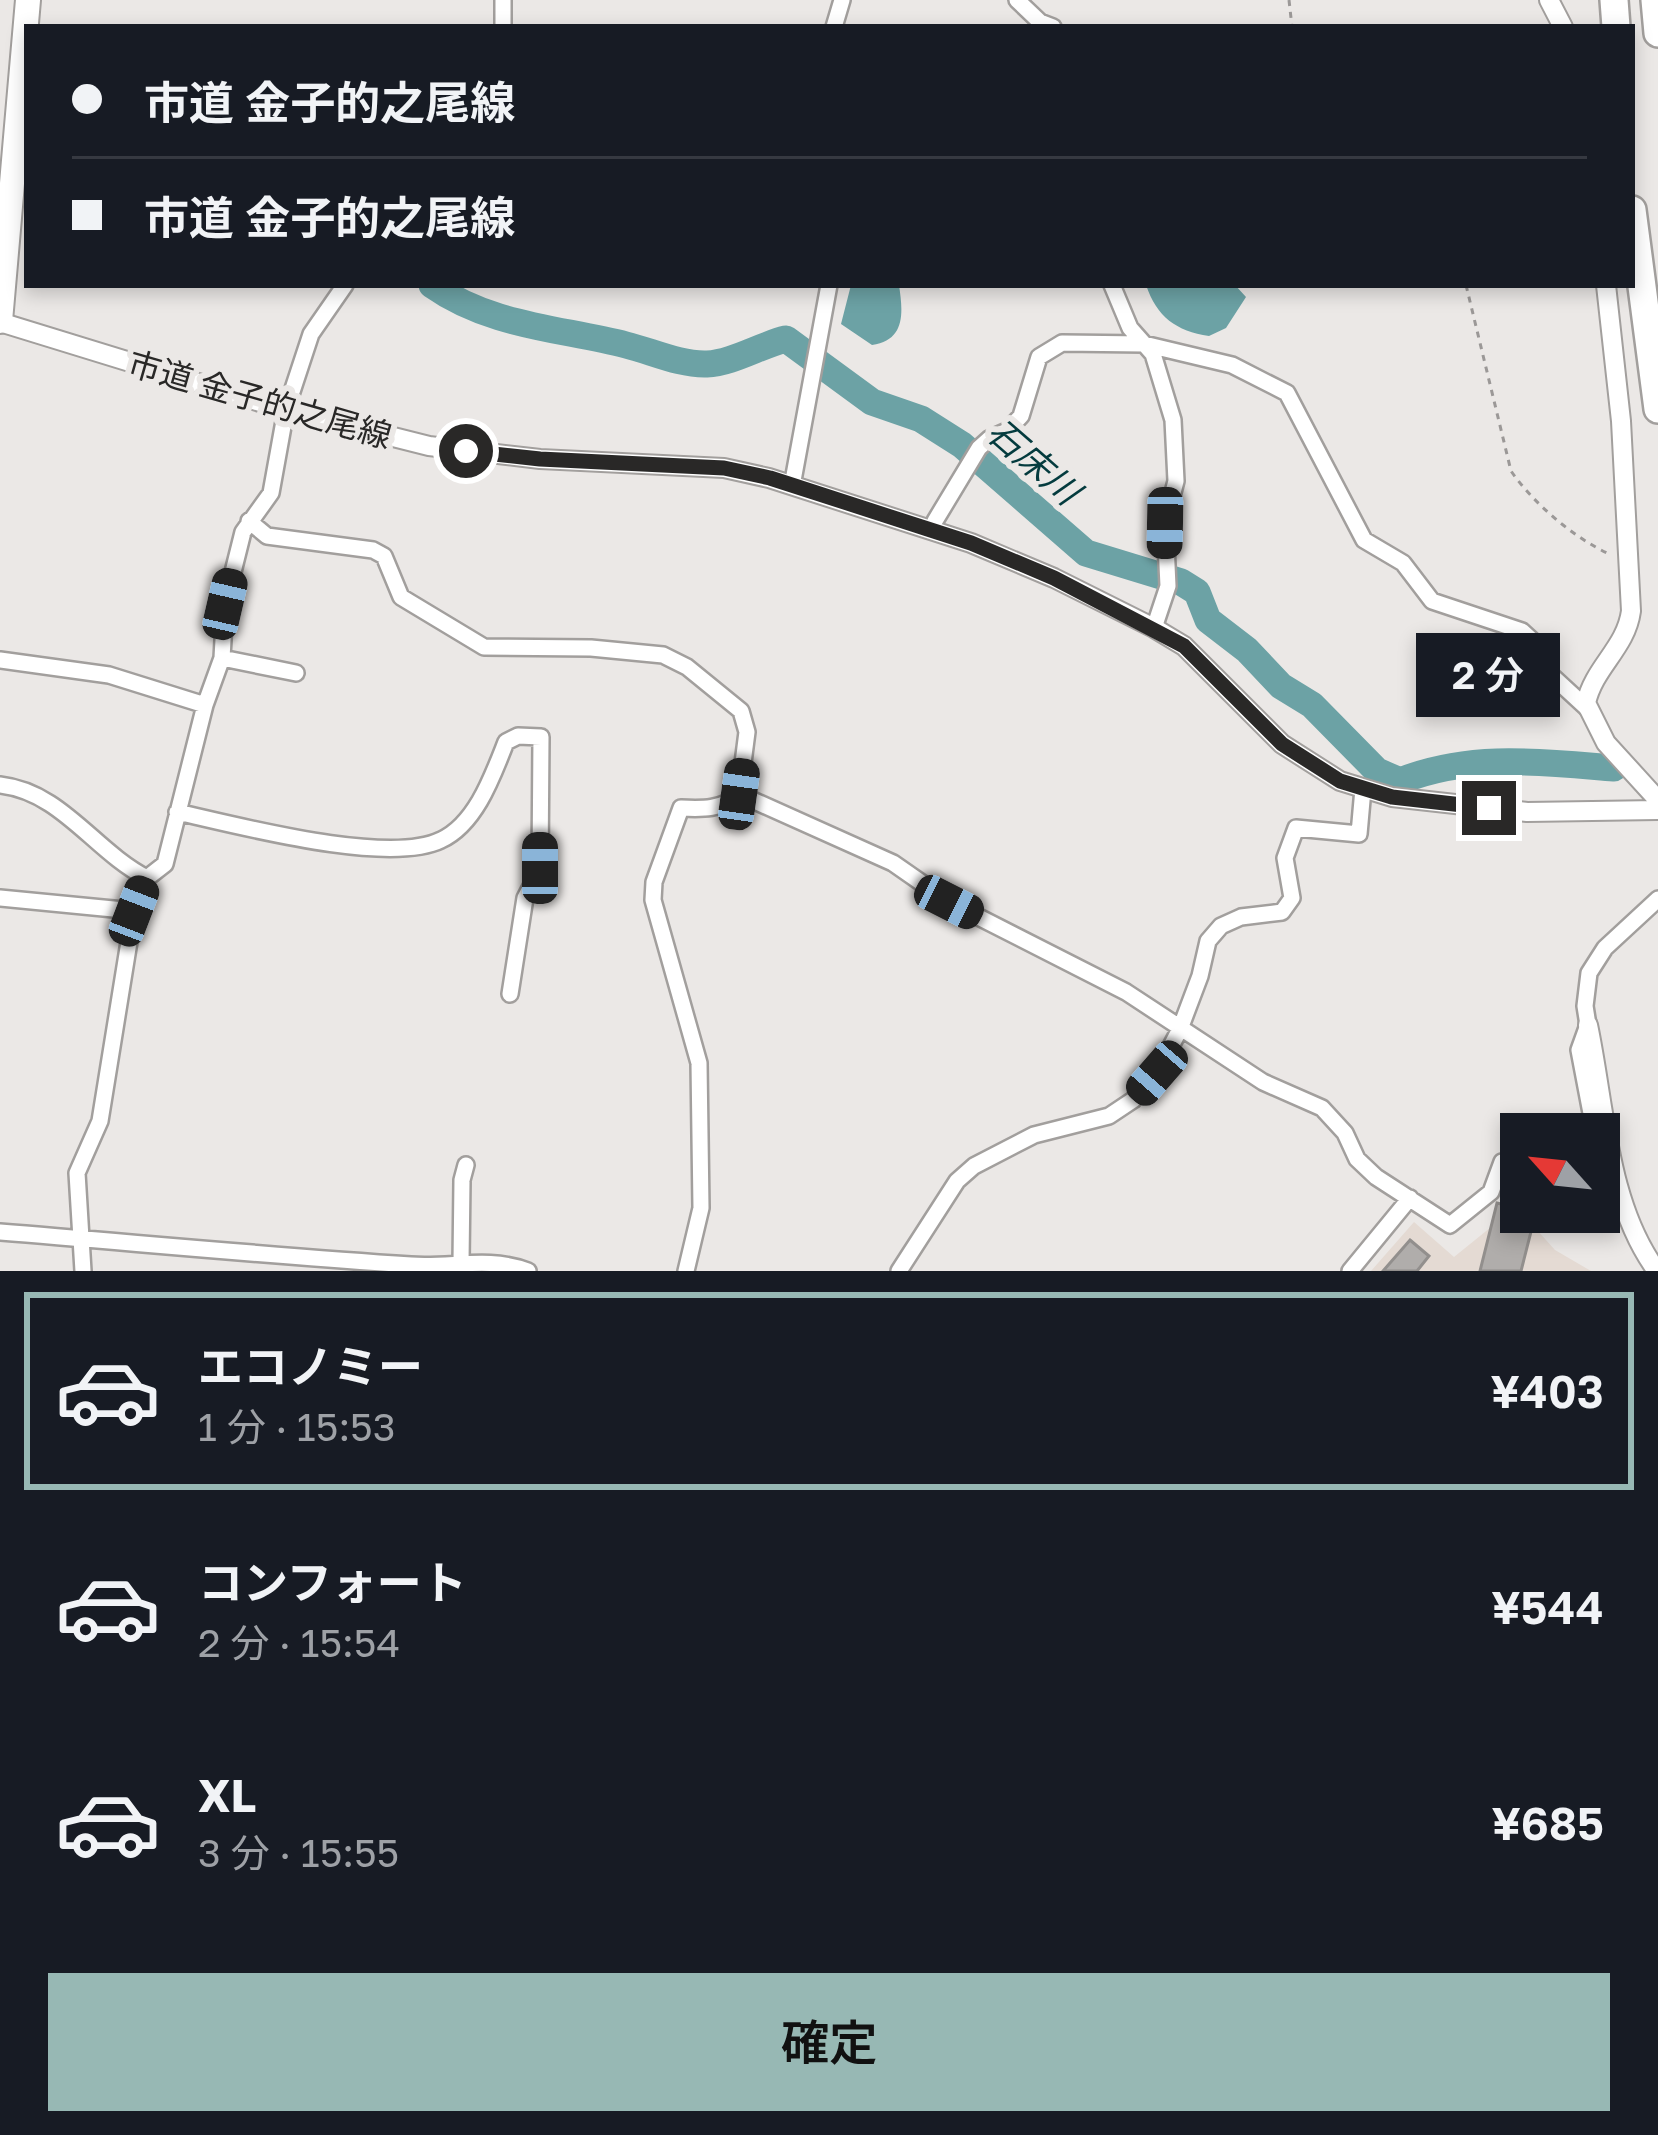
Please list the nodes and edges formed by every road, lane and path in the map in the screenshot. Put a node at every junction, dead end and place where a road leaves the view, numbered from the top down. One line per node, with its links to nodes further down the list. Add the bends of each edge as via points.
1 (1017, 0): 3 (street)
2 (1655, 0): 4 (highway)
3 (1045, 24)
4 (1658, 33)
5 (24, 44): 12 (highway)
6 (1635, 234): 14 (highway)
7 (343, 288): 15 (street, via 311,334)
8 (828, 288): 16 (street)
9 (1113, 288): 13 (street)
10 (1467, 288): 19 (path, via 1511,471 1593,547)
11 (1606, 288): 19 (street)
12 (0, 321): 15 (street, 市道 金子的之尾線)
13 (1144, 344): 17 (street, via 1062,343 1039,356 1022,416 979,448); 20 (street, via 1173,420 1178,464 1165,523 1168,586); 25 (street, via 1232,365 1287,393 1364,540 1403,563 1432,601 1522,631)
14 (1658, 409)
15 (286, 410): 16 (street, 市道 金子的之尾線, via 429,446 724,468); 18 (street, via 271,494)
16 (792, 486): 20 (street, 市道 金子的之尾線, via 971,543)
17 (935, 520)
18 (249, 521): 21 (street, via 225,604); 28 (street, via 267,536 373,550 384,556 401,597 484,647 663,655 687,667 741,711 747,732)
19 (1628, 557): 25 (street, via 1629,628 1595,676)
20 (1154, 628): 27 (street, 市道 金子的之尾線, via 1184,646 1282,744)
21 (221, 658): 23 (street); 24 (street)
22 (0, 660): 24 (street, via 109,675)
23 (296, 673)
24 (205, 705): 31 (street)
25 (1588, 710): 29 (street)
26 (0, 785): 32 (street, via 50,800 99,848)
27 (1363, 789): 30 (street, 市道 金子的之尾線, via 1527,812); 38 (street, via 1359,834 1296,827 1286,858 1292,898 1282,911 1241,917 1208,941)
28 (739, 794): 38 (street, via 893,863); 49 (street, via 709,809 681,808 653,882 699,1063 701,1208)
29 (1658, 800)
30 (1658, 810)
31 (177, 812): 32 (street, via 165,864); 36 (street, via 282,835 423,845 457,829 490,784 506,742 541,737 540,868 525,898)
32 (147, 878): 35 (street)
33 (0, 898): 35 (street)
34 (1658, 899): 37 (street, via 1594,960)
35 (134, 911): 44 (street, via 100,1120 77,1173)
36 (510, 994)
37 (1588, 1025): 39 (street, via 1579,1050); 52 (street, via 1623,1203)
38 (1180, 1029): 42 (street, via 1322,1108 1357,1159); 50 (street, via 1157,1073 1109,1116 1034,1135 974,1166)
39 (1591, 1113)
40 (466, 1165): 45 (street)
41 (1500, 1167): 42 (street, via 1491,1192 1450,1225)
42 (1410, 1198): 51 (street)
43 (0, 1232): 44 (street)
44 (80, 1239): 46 (street); 47 (street)
45 (461, 1262): 46 (street); 48 (street)
46 (309, 1263)
47 (82, 1271)
48 (529, 1271)
49 (686, 1271)
50 (899, 1271)
51 (1350, 1271)
52 (1658, 1271)

